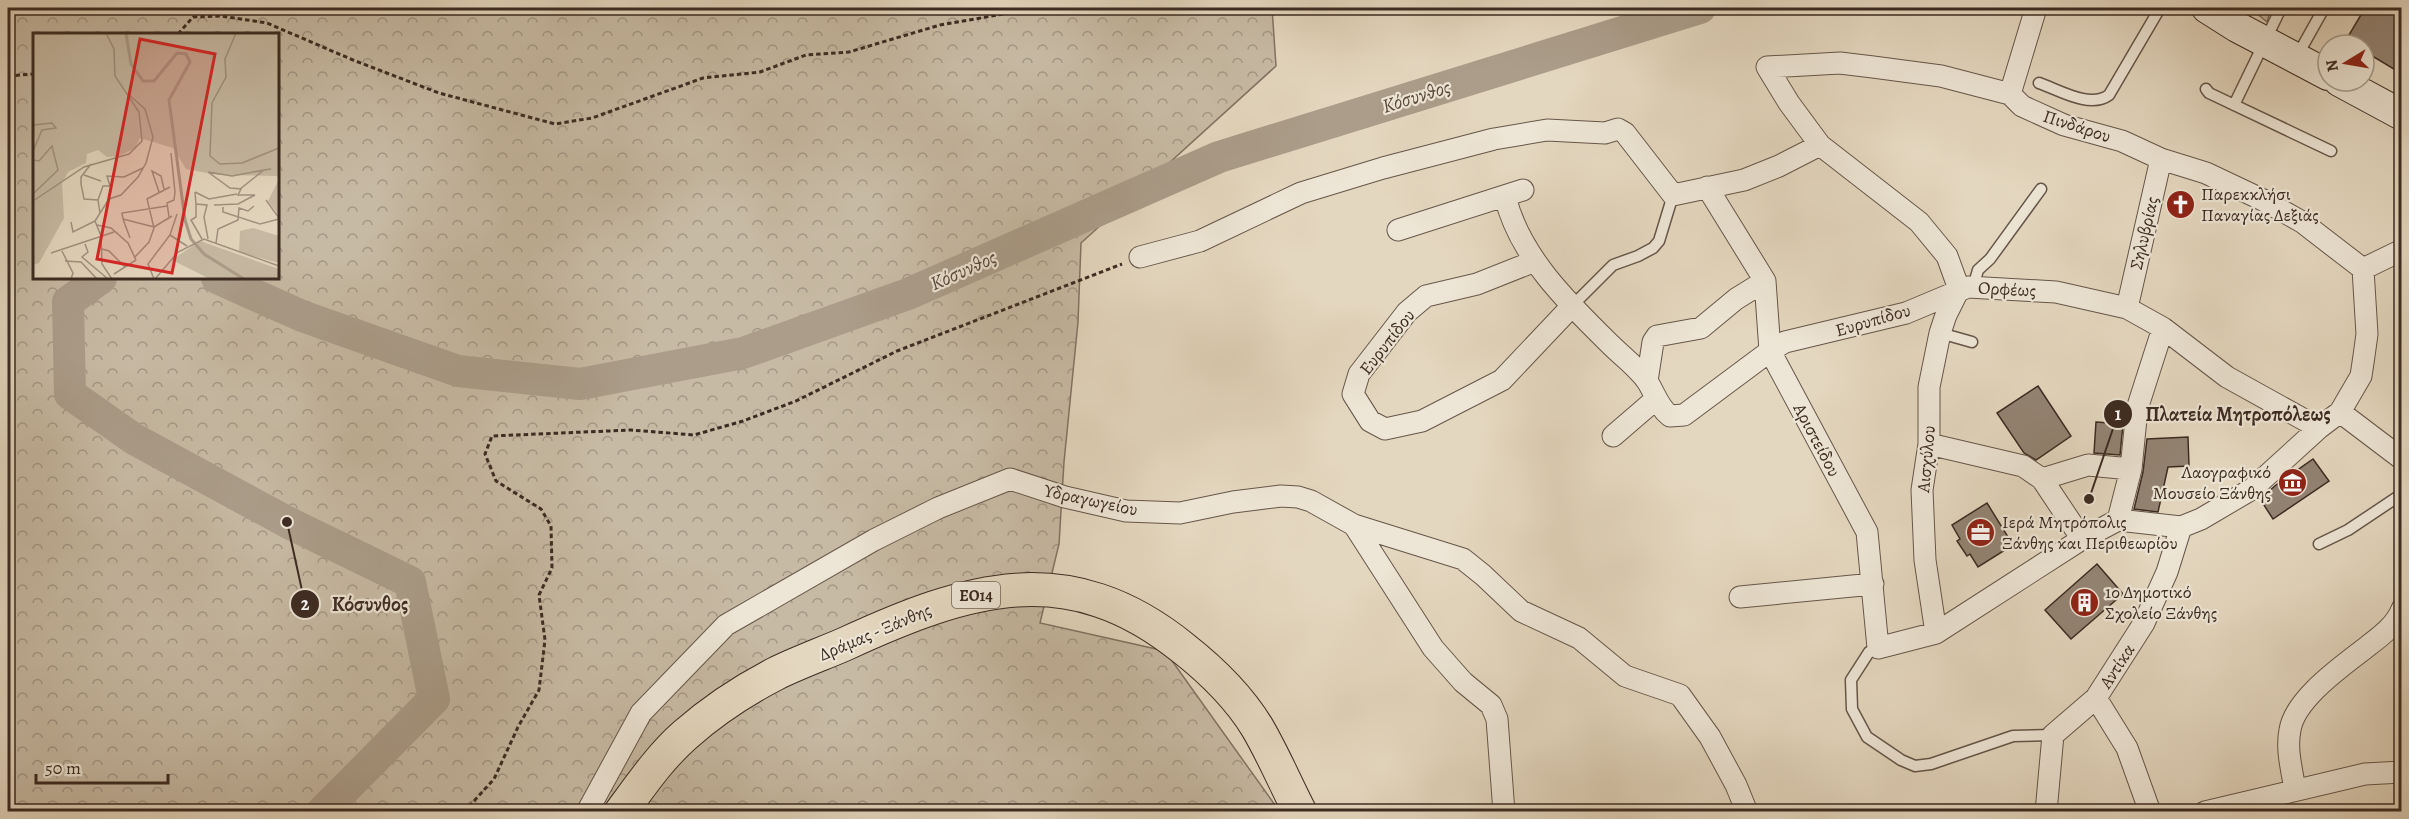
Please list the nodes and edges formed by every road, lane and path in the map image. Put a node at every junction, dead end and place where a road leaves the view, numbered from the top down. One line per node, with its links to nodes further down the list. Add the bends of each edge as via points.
1 (1026, 8): 7 (path, via 940,25 849,52 806,56 760,72 703,78 592,118 555,124 439,93 267,24 221,16 193,17)
2 (2036, 8): 17 (street)
3 (2160, 8): 14 (lane, via 2109,95 2102,100 2092,101)
4 (2207, 8): 8 (main road)
5 (2281, 8): 8 (lane)
6 (2324, 8): 9 (lane)
7 (179, 33)
8 (2266, 42): 9 (main road); 18 (lane)
9 (2296, 58): 11 (main road)
10 (1767, 67): 17 (street, Πινδάρου, via 1851,64 1941,76); 20 (street, Ορφέως)
11 (2316, 69)
12 (33, 74): 13 (path)
13 (8, 76)
14 (2039, 83)
15 (2206, 89): 18 (lane)
16 (2361, 93): 19 (main road)
17 (2010, 94): 22 (street, Πινδάρου, via 2022,106 2064,125 2122,141)
18 (2234, 105): 21 (lane)
19 (2402, 115)
20 (1820, 145): 23 (street, via 1744,180); 32 (street, Ορφέως, via 1919,222 1947,256)
21 (2331, 152)
22 (2161, 159): 30 (street, Πινδάρου, via 2206,172 2263,200 2302,222); 34 (street, Σηλυβρίας)
23 (1707, 187): 25 (street); 31 (street, Αριστείδου)
24 (2040, 189): 32 (lane)
25 (1673, 195): 28 (street, via 1618,129 1605,133 1547,130 1494,139 1301,193 1200,241); 33 (lane, via 1659,241 1653,248 1613,265)
26 (1398, 230): 29 (street, via 1514,193 1516,228)
27 (2402, 250): 30 (street)
28 (1140, 257): 62 (path, via 907,347 785,405 694,435 631,430 492,436 485,454 496,481 541,509 551,526 552,568 539,596 544,640 539,690 494,779)
29 (1535, 261): 33 (street, Ευρυπίδου); 33 (street, Ευρυπίδου, via 1477,284 1426,296 1407,312 1359,374 1353,394 1370,422 1385,429 1422,421 1502,380)
30 (2363, 269): 40 (street, via 2367,334 2361,376)
31 (1765, 281): 38 (street, Αριστείδου); 39 (street, via 1701,328 1658,336 1653,342)
32 (1966, 288): 34 (street, Ορφέως, via 2056,292); 36 (street, Αισχύλου, via 1946,315); 38 (street, Ευρυπίδου, via 1906,313 1785,342)
33 (1572, 306): 39 (street, Ευρυπίδου)
34 (2127, 308): 35 (street, Ορφέως)
35 (2163, 328): 41 (street, Ορφέως, via 2227,377); 45 (street, via 2137,409)
36 (1940, 333): 37 (lane); 43 (street, Αισχύλου, via 1929,387)
37 (1972, 342)
38 (1770, 351): 39 (street, Ευρυπίδου, via 1684,415 1670,416); 53 (street, Αριστείδου, via 1867,532)
39 (1652, 390): 42 (street)
40 (2340, 412): 41 (street); 44 (street)
41 (2319, 428): 50 (street, via 2252,489)
42 (1613, 435)
43 (1929, 444): 46 (street, via 2023,466); 56 (street, Αισχύλου, via 1922,518)
44 (2402, 459)
45 (2131, 469): 46 (street, via 2088,465); 48 (street)
46 (2042, 479): 51 (street)
47 (2402, 494): 52 (lane)
48 (2118, 520): 50 (street); 51 (street)
49 (1354, 525): 63 (street, Υδραγωγείου, via 1298,497 1233,502 1180,513 1126,511 1010,479 938,508 874,540 726,625 641,713); 66 (street, via 1433,648 1462,682 1491,705 1497,719); 67 (street, Υδραγωγείου, via 1463,559 1521,611 1579,638 1625,676 1680,695 1710,737)
50 (2181, 527): 58 (street, Αντίκα, via 2167,572 2144,623)
51 (2082, 539): 56 (street)
52 (2319, 544)
53 (1873, 584): 54 (street); 57 (street, Αριστείδου)
54 (1740, 597)
55 (2402, 609): 61 (street, via 2386,632 2330,676 2297,710 2290,729 2289,754)
56 (1936, 633): 57 (street)
57 (1878, 648): 59 (lane, via 1869,652 1851,680 1852,709 1867,737 1901,760 1915,766 1931,764 2013,736)
58 (2096, 698): 59 (street, Αντίκα); 69 (street, via 2127,748)
59 (2053, 735): 68 (street)
60 (2402, 772): 61 (street, via 2365,774)
61 (2295, 790): 70 (street)
62 (464, 812)
63 (587, 812)
64 (621, 812): 65 (main road, Δράμας - Ξάνθης / ΕΟ14, via 651,771 685,735 774,675 890,623 956,599 1012,589 1070,592 1117,606 1158,627 1211,670 1234,697 1256,726)
65 (1300, 812)
66 (1504, 812)
67 (1747, 812)
68 (2046, 812)
69 (2150, 812)
70 (2205, 812)

